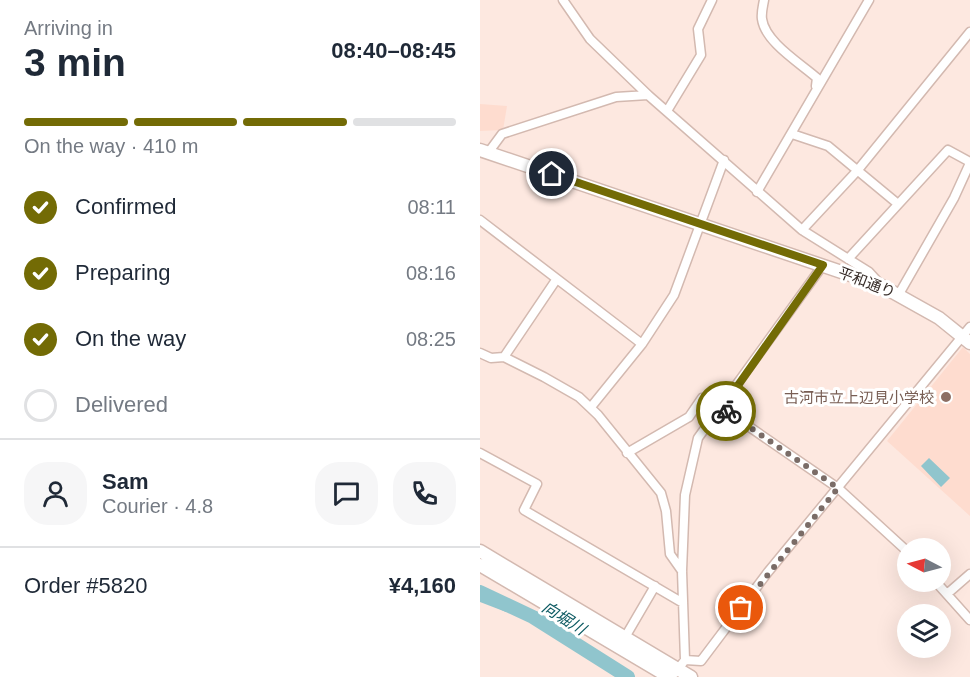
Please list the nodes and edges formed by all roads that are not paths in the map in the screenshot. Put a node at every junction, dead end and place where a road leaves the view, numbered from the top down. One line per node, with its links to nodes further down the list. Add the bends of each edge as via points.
1 (563, 0): 7 (street, via 590,39)
2 (712, 0): 8 (street, via 698,29 701,55)
3 (764, 0): 6 (street, via 764,27 817,78)
4 (869, 0): 6 (street)
5 (970, 32): 13 (street)
6 (816, 87): 9 (street)
7 (648, 95): 8 (street); 10 (street, via 616,97 502,134)
8 (667, 111): 11 (street)
9 (792, 134): 13 (street, via 828,146); 14 (street)
10 (484, 151): 17 (street, 平和通り)
11 (724, 160): 14 (street); 17 (street)
12 (970, 162): 15 (street, via 948,150); 23 (street)
13 (857, 171): 15 (street); 18 (street)
14 (757, 192): 18 (street)
15 (898, 204): 19 (street)
16 (480, 220): 21 (street)
17 (700, 224): 20 (street, 平和通り); 25 (street, via 674,295)
18 (802, 230): 19 (street)
19 (848, 259): 22 (street, via 869,272)
20 (823, 265): 22 (street, 平和通り); 29 (street)
21 (556, 280): 25 (street); 27 (street)
22 (880, 285): 23 (street, 平和通り)
23 (899, 294): 24 (street, 平和通り)
24 (968, 336): 32 (street)
25 (642, 345): 28 (street)
26 (480, 353): 27 (street, via 491,358)
27 (504, 357): 28 (street)
28 (591, 407): 31 (street)
29 (720, 411): 31 (street, via 702,398 688,417); 32 (street); 36 (street, via 698,438 695,448 685,495)
30 (480, 453): 38 (street, via 537,484 524,510)
31 (627, 453): 36 (street, via 663,500 670,554)
32 (838, 488): 33 (street); 43 (street, via 701,661)
33 (897, 542)
34 (480, 551): 42 (street)
35 (480, 565): 43 (street)
36 (682, 571): 40 (street)
37 (970, 574): 39 (street)
38 (655, 586): 40 (street); 42 (street)
39 (947, 594): 41 (street)
40 (683, 603): 43 (street)
41 (970, 620)
42 (624, 639): 43 (street)
43 (676, 671): 44 (street)
44 (691, 677)

